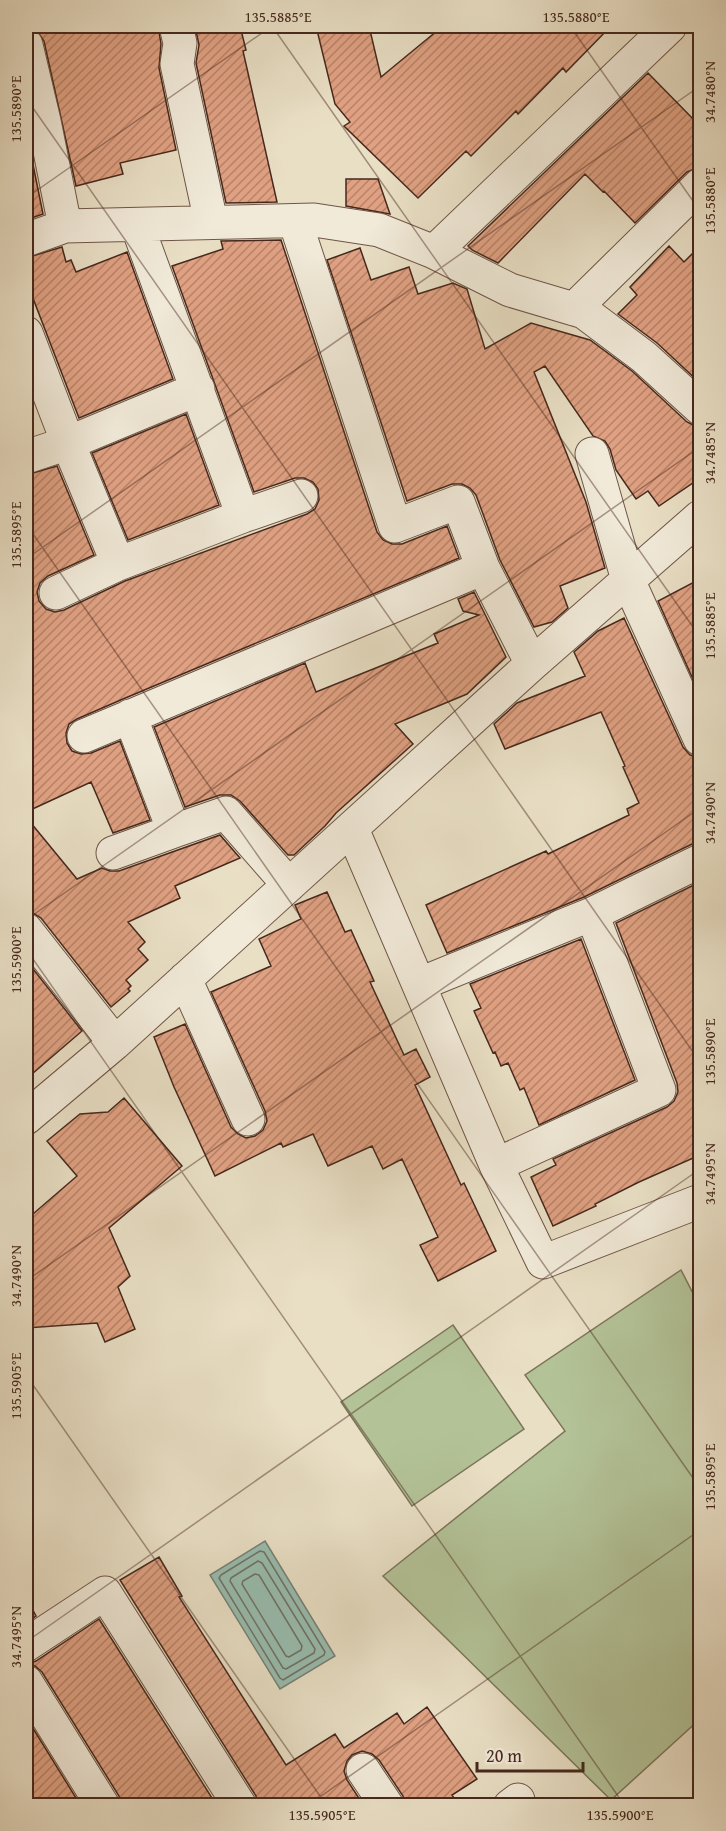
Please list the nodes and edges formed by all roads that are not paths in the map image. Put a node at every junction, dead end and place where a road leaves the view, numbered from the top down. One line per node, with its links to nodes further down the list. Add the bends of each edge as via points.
1 (176, 26): 6 (street, via 180,44 177,64)
2 (670, 26): 10 (street)
3 (26, 45): 8 (street)
4 (700, 186): 11 (street)
5 (295, 221): 6 (street); 10 (street, via 314,220 379,230); 22 (street, via 394,526 458,502)
6 (210, 222): 7 (street)
7 (137, 225): 8 (street); 13 (street)
8 (65, 226): 9 (street)
9 (26, 240)
10 (434, 252): 11 (street, via 510,290)
11 (574, 309): 14 (street, via 584,312 644,357)
12 (26, 333): 15 (street)
13 (198, 389): 15 (street); 19 (street)
14 (700, 408)
15 (68, 443): 17 (street); 21 (street)
16 (592, 454): 23 (street)
17 (26, 457)
18 (301, 496): 19 (street)
19 (243, 516): 21 (street)
20 (700, 517): 23 (street)
21 (118, 564): 24 (street)
22 (483, 568): 25 (street); 26 (street)
23 (628, 580): 25 (street); 28 (street)
24 (56, 593)
25 (532, 664): 29 (street)
26 (130, 716): 27 (street); 30 (street)
27 (84, 736)
28 (700, 739)
29 (352, 829): 33 (street); 37 (street)
30 (174, 831): 31 (street); 33 (street, via 226,813)
31 (113, 853)
32 (700, 861): 34 (street)
33 (289, 885): 36 (street)
34 (592, 914): 37 (street); 41 (street, via 659,1090)
35 (26, 930): 38 (street)
36 (185, 980): 38 (street); 40 (street)
37 (420, 984): 41 (street)
38 (115, 1043): 39 (street)
39 (26, 1118)
40 (249, 1119)
41 (496, 1165): 42 (street, via 543,1262)
42 (700, 1201)
43 (26, 1645): 47 (street, via 105,1593)
44 (26, 1682): 46 (street)
45 (363, 1770): 48 (street)
46 (103, 1806)
47 (240, 1806)
48 (387, 1806)

